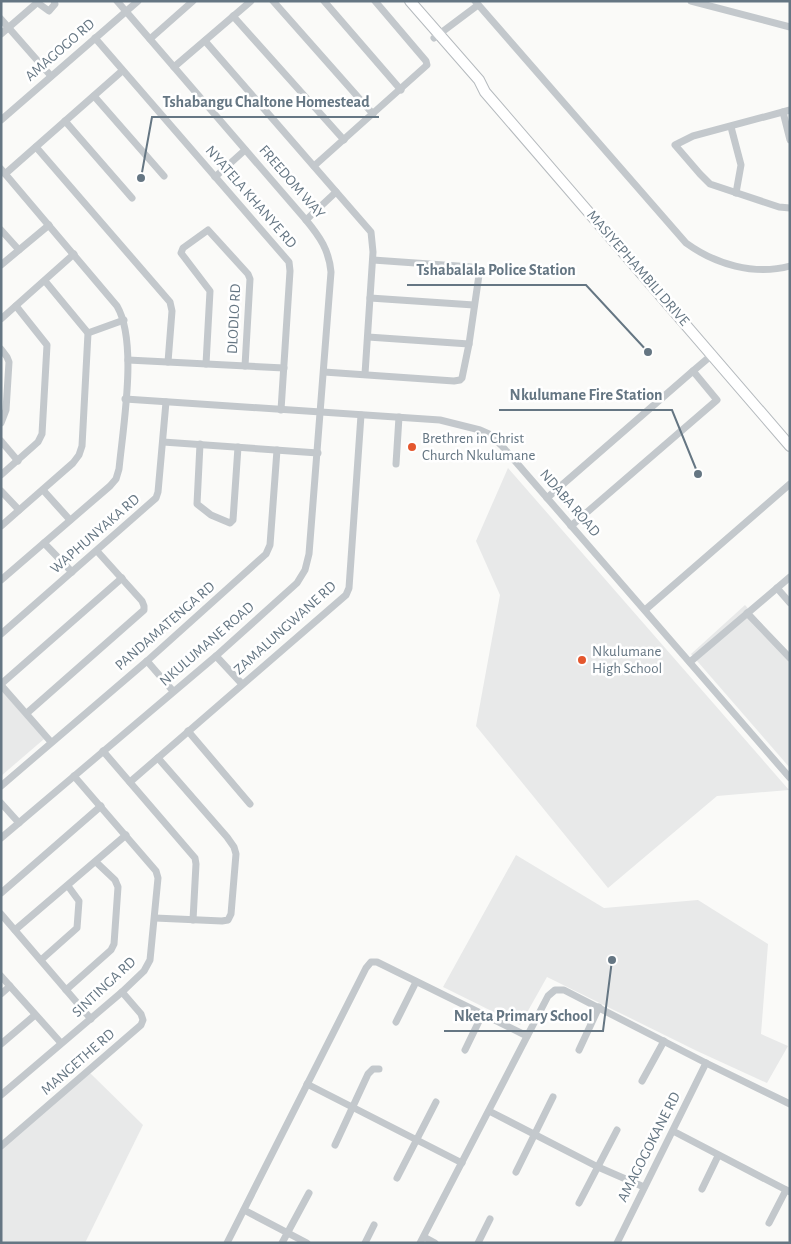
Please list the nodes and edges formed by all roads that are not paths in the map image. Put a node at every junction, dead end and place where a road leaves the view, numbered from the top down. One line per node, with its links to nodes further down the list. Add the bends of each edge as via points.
1 (54, 1): 12 (street, via 49,11)
2 (117, 1): 14 (street, FREEDOM WAY)
3 (138, 1): 14 (street, AMAGOGO RD)
4 (193, 1): 22 (street)
5 (251, 1): 15 (street)
6 (274, 1): 30 (street)
7 (324, 1): 27 (street)
8 (374, 1): 27 (street, via 427,62 426,67)
9 (402, 1): 20 (main road, MASIYEPHAMBILI DRIVE)
10 (410, 1): 20 (main road, MASIYEPHAMBILI DRIVE)
11 (691, 1): 18 (street)
12 (38, 2): 17 (street)
13 (477, 3): 20 (street); 53 (street, via 686,243 716,261 736,266 771,269)
14 (126, 12): 21 (street, AMAGOGO RD); 22 (street, FREEDOM WAY)
15 (233, 16): 23 (street); 34 (street)
16 (1, 19): 17 (street)
17 (8, 28): 19 (street); 26 (street)
18 (790, 28)
19 (1, 34)
20 (436, 36): 64 (main road, MASIYEPHAMBILI DRIVE, via 474,85 485,92)
21 (94, 38): 25 (street, NYATELA KHANYE RD); 26 (street, AMAGOGO RD)
22 (150, 39): 24 (street, FREEDOM WAY)
23 (205, 41): 24 (street); 38 (street)
24 (174, 67): 37 (street, FREEDOM WAY)
25 (122, 71): 28 (street); 41 (street, NYATELA KHANYE RD)
26 (51, 76): 31 (street, AMAGOGO RD)
27 (401, 90): 30 (street)
28 (94, 96): 32 (street); 40 (street)
29 (786, 111): 33 (street); 35 (street)
30 (373, 114): 34 (street)
31 (1, 120)
32 (65, 121): 36 (street); 44 (street)
33 (731, 127): 43 (street, via 741,165); 43 (street, via 693,136 675,145 710,184)
34 (344, 140): 38 (street)
35 (790, 140)
36 (36, 147): 39 (street); 66 (street, via 170,302)
37 (245, 150): 41 (street); 46 (street, FREEDOM WAY)
38 (314, 166): 42 (street)
39 (3, 172): 47 (street)
40 (164, 176)
41 (215, 177): 69 (street, NYATELA KHANYE RD, via 289,262)
42 (336, 192): 46 (street); 51 (street, via 371,232)
43 (736, 194): 45 (street)
44 (132, 198)
45 (790, 208)
46 (306, 220): 71 (street, FREEDOM WAY, via 324,243 330,264)
47 (49, 225): 49 (street); 50 (street)
48 (1, 230): 49 (street)
49 (19, 250): 52 (street)
50 (74, 254): 54 (street); 59 (street, via 114,301)
51 (372, 260): 55 (street); 56 (street, via 476,268 479,274)
52 (1, 265)
53 (790, 266)
54 (45, 281): 57 (street); 60 (street)
55 (370, 298): 56 (street); 61 (street)
56 (474, 305): 62 (street)
57 (16, 306): 58 (street); 87 (street, via 46,341 48,348 41,437)
58 (1, 318)
59 (124, 320): 60 (street); 65 (street)
60 (88, 332): 91 (street, via 81,450 73,464)
61 (368, 337): 62 (street); 72 (street)
62 (469, 344): 72 (street, via 462,378 458,381)
63 (1, 349): 79 (street, via 9,362 6,410)
64 (713, 354): 70 (street); 83 (main road, MASIYEPHAMBILI DRIVE)
65 (128, 360): 66 (street); 73 (street)
66 (168, 362): 67 (street)
67 (206, 364): 68 (street); 68 (street, DLODLO RD, via 210,291 181,252 208,230 250,279)
68 (245, 366): 69 (street)
69 (284, 368): 75 (street, NYATELA KHANYE RD)
70 (693, 371): 93 (street); 97 (street, via 717,400)
71 (324, 372): 72 (street); 76 (street, FREEDOM WAY)
72 (365, 374)
73 (125, 399): 74 (street, NDABA ROAD); 95 (street, via 116,478)
74 (166, 402): 75 (street, NDABA ROAD); 81 (street, WAPHUNYAKA RD)
75 (281, 410): 76 (street, NDABA ROAD)
76 (321, 412): 77 (street, NDABA ROAD); 86 (street, NKULUMANE ROAD)
77 (361, 415): 78 (street, NDABA ROAD); 114 (street, ZAMALUNGWANE RD, via 348,591)
78 (399, 417): 88 (street); 93 (street, NDABA ROAD, via 456,423 489,434)
79 (1, 423)
80 (1, 441): 87 (street)
81 (163, 442): 82 (street); 99 (street, WAPHUNYAKA RD, via 156,498)
82 (200, 444): 84 (street); 84 (street, via 197,504 210,515 230,523 233,520)
83 (790, 446)
84 (238, 447): 85 (street)
85 (277, 450): 86 (street); 111 (street, PANDAMATENGA RD, via 270,545 266,554)
86 (318, 453): 109 (street, NKULUMANE ROAD, via 305,570 297,583)
87 (18, 461): 89 (street)
88 (396, 464)
89 (1, 475)
90 (790, 484): 106 (street)
91 (43, 490): 94 (street); 95 (street)
92 (1, 491): 94 (street)
93 (547, 498): 97 (street, NDABA ROAD)
94 (19, 510): 96 (street)
95 (70, 520): 98 (street)
96 (1, 526)
97 (571, 526): 106 (street, NDABA ROAD)
98 (44, 543): 100 (street); 103 (street)
99 (97, 551): 100 (street, WAPHUNYAKA RD); 102 (street)
100 (72, 572): 108 (street, WAPHUNYAKA RD)
101 (790, 577): 104 (street)
102 (122, 578): 113 (street); 116 (street, via 142,601 142,612)
103 (1, 580)
104 (777, 588): 105 (street); 107 (street)
105 (790, 603)
106 (645, 610): 112 (street, NDABA ROAD)
107 (747, 613): 110 (street); 112 (street)
108 (1, 634)
109 (216, 656): 114 (street); 115 (street, NKULUMANE ROAD)
110 (790, 658)
111 (147, 661): 115 (street); 118 (street, PANDAMATENGA RD)
112 (690, 662): 122 (street, NDABA ROAD)
113 (1, 684): 116 (street)
114 (242, 684): 117 (street, ZAMALUNGWANE RD)
115 (173, 691): 119 (street, NKULUMANE ROAD)
116 (27, 714): 118 (street)
117 (188, 731): 120 (street, ZAMALUNGWANE RD); 126 (street)
118 (51, 742): 124 (street, PANDAMATENGA RD)
119 (102, 751): 121 (street, NKULUMANE ROAD); 123 (street)
120 (158, 758): 123 (street, ZAMALUNGWANE RD); 136 (street, via 222,830 235,851 230,918 222,922)
121 (74, 776): 127 (street, SINTINGA RD); 128 (street, NKULUMANE ROAD)
122 (789, 776)
123 (130, 782): 136 (street, via 195,858)
124 (1, 786)
125 (1, 803): 128 (street)
126 (250, 804)
127 (101, 806): 129 (street, SINTINGA RD); 133 (street)
128 (19, 823): 130 (street, NKULUMANE ROAD)
129 (126, 835): 131 (street); 135 (street, SINTINGA RD, via 158,874)
130 (1, 838)
131 (96, 862): 132 (street); 142 (street, via 118,886 114,944)
132 (68, 886): 137 (street); 138 (street, via 79,900 77,928)
133 (1, 893)
134 (1, 914): 137 (street)
135 (155, 918): 136 (street); 143 (street, SINTINGA RD, via 148,965)
136 (193, 920)
137 (15, 930): 138 (street)
138 (41, 960): 142 (street)
139 (1, 976): 141 (street)
140 (416, 982): 147 (street); 149 (street); 159 (street, via 377,962 368,964)
141 (10, 986): 144 (street); 146 (street)
142 (66, 990): 148 (street)
143 (122, 992): 148 (street, SINTINGA RD); 171 (street, MANGETHE RD, via 141,1014 141,1025)
144 (1, 994)
145 (599, 1007): 150 (street, via 564,990 555,990 548,996); 151 (street); 155 (street)
146 (35, 1015): 152 (street); 153 (street)
147 (482, 1015): 150 (street); 154 (street)
148 (91, 1019): 152 (street, SINTINGA RD)
149 (396, 1022)
150 (527, 1036): 165 (street)
151 (664, 1041): 156 (street); 158 (street)
152 (61, 1043): 160 (street, SINTINGA RD)
153 (1, 1044)
154 (465, 1050)
155 (579, 1050)
156 (706, 1063): 163 (street); 167 (street, AMAGOGOKANE RD)
157 (379, 1069): 164 (street, via 368,1074)
158 (642, 1081)
159 (307, 1084): 164 (street); 182 (street)
160 (1, 1095)
161 (553, 1098): 168 (street)
162 (436, 1102): 169 (street)
163 (790, 1104)
164 (352, 1108): 169 (street); 170 (street)
165 (489, 1111): 168 (street); 173 (street)
166 (617, 1130): 174 (street)
167 (673, 1131): 172 (street); 177 (street, AMAGOGOKANE RD)
168 (534, 1134): 174 (street); 175 (street)
169 (417, 1140): 173 (street); 176 (street)
170 (335, 1145)
171 (1, 1146)
172 (718, 1156): 178 (street); 179 (street)
173 (462, 1163): 187 (street)
174 (598, 1167): 177 (street); 181 (street)
175 (516, 1172)
176 (397, 1178)
177 (644, 1187): 194 (street, AMAGOGOKANE RD)
178 (702, 1189)
179 (788, 1191): 184 (street)
180 (309, 1193): 186 (street)
181 (579, 1203)
182 (244, 1210): 186 (street); 188 (street)
183 (490, 1219): 193 (street)
184 (769, 1223)
185 (374, 1225): 191 (street)
186 (288, 1233): 189 (street); 190 (street)
187 (422, 1240): 192 (street)
188 (227, 1243)
189 (282, 1243)
190 (308, 1243)
191 (364, 1243)
192 (435, 1243)
193 (478, 1243)
194 (616, 1243)

